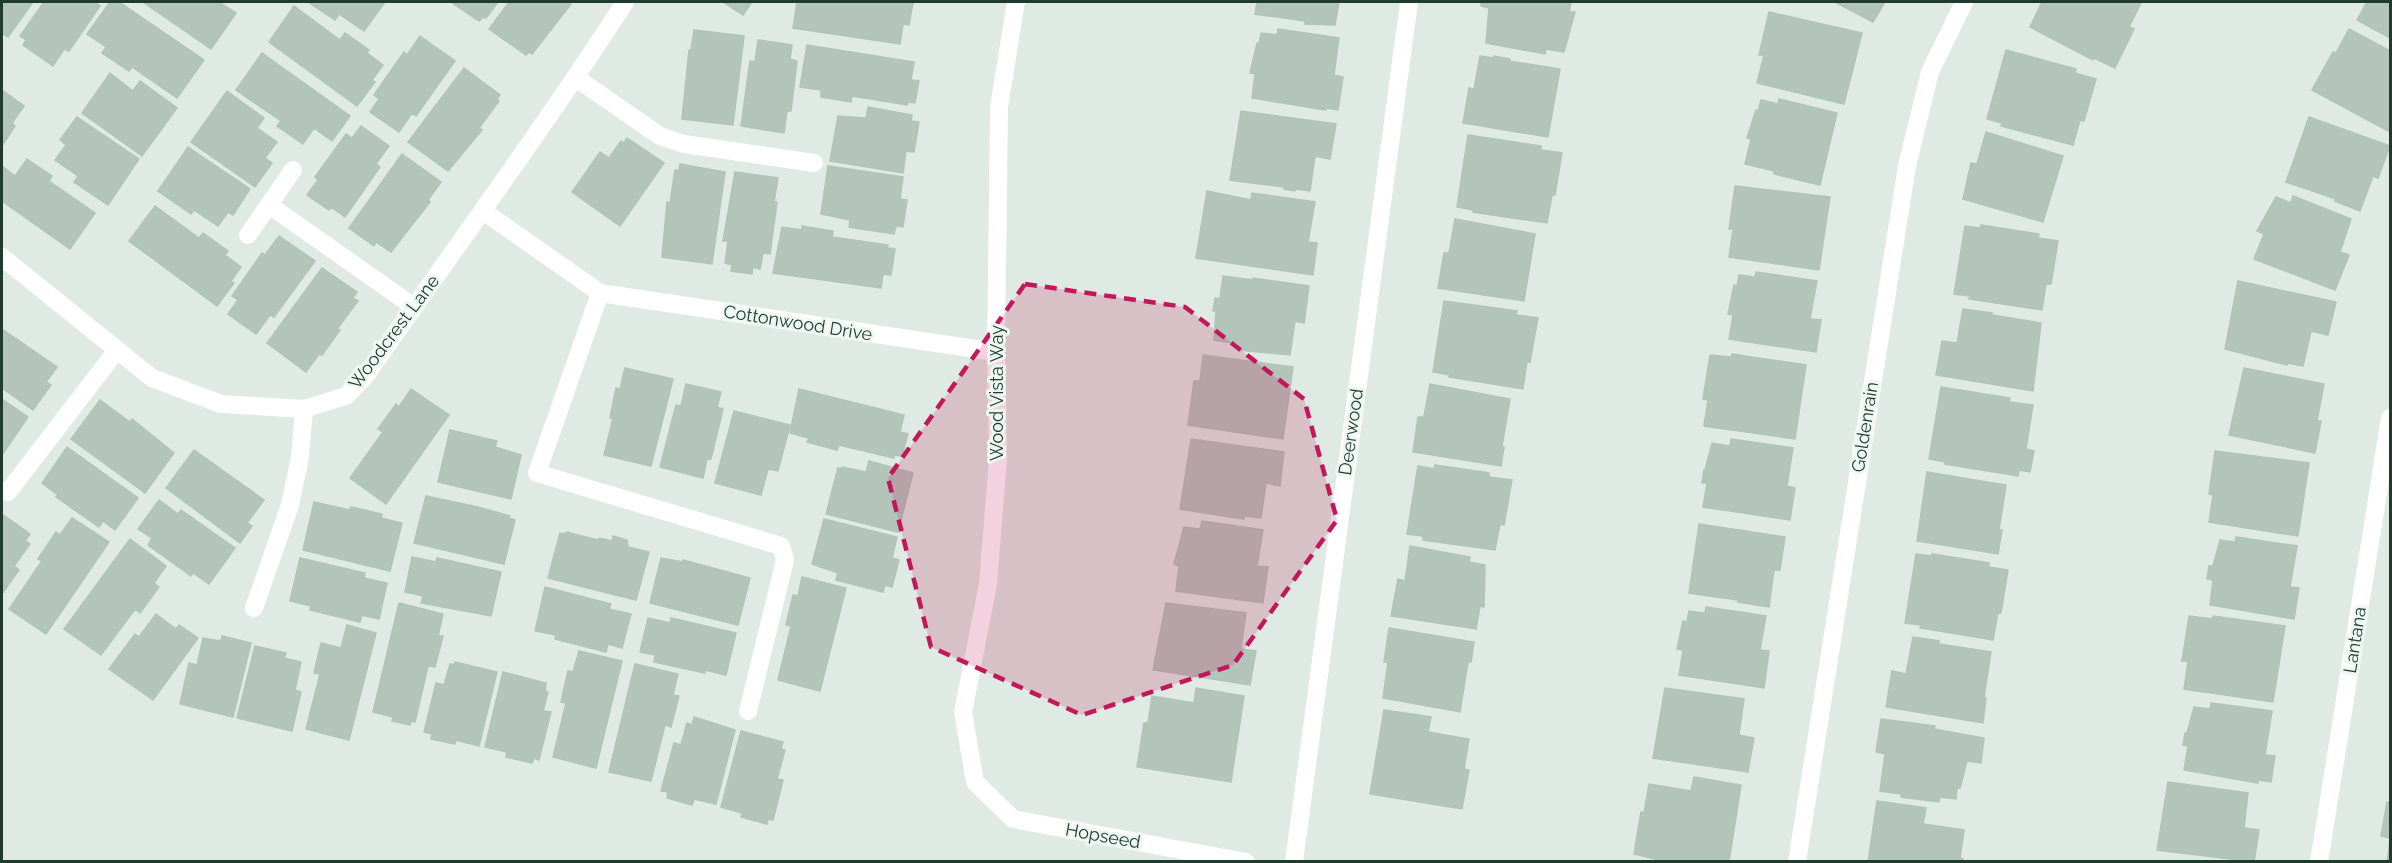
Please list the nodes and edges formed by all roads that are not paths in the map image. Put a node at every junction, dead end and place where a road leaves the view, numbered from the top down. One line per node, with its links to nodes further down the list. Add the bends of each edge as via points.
1 (625, 2): 5 (street, Woodcrest Lane)
2 (1016, 2): 15 (street, Wood Vista Way, via 999,107)
3 (1408, 2): 23 (street, Deerwood)
4 (1964, 2): 24 (street, Goldenrain, via 1930,72 1907,166)
5 (576, 78): 6 (street, via 660,136 684,144); 9 (street, Woodcrest Lane)
6 (814, 163)
7 (293, 170): 8 (street)
8 (269, 205): 10 (street); 13 (street)
9 (483, 211): 12 (street, Cottonwood Drive); 13 (street, Woodcrest Lane)
10 (248, 235)
11 (2, 257): 14 (street, Woodcrest Lane)
12 (600, 293): 15 (street, Cottonwood Drive); 20 (street, via 537,473 781,546 785,560)
13 (414, 307): 16 (street, Woodcrest Lane, via 366,375 346,396)
14 (117, 350): 16 (street, Woodcrest Lane, via 152,378 221,404); 18 (street)
15 (996, 352): 21 (street, Wood Vista Way, via 998,459 988,584 963,712)
16 (304, 409): 19 (street, via 290,505)
17 (2391, 418): 25 (street, Lantana)
18 (8, 492)
19 (254, 608)
20 (748, 711)
21 (975, 782): 22 (street, Hopseed, via 1013,819)
22 (1246, 861)
23 (1294, 861)
24 (1797, 861)
25 (2319, 861)

